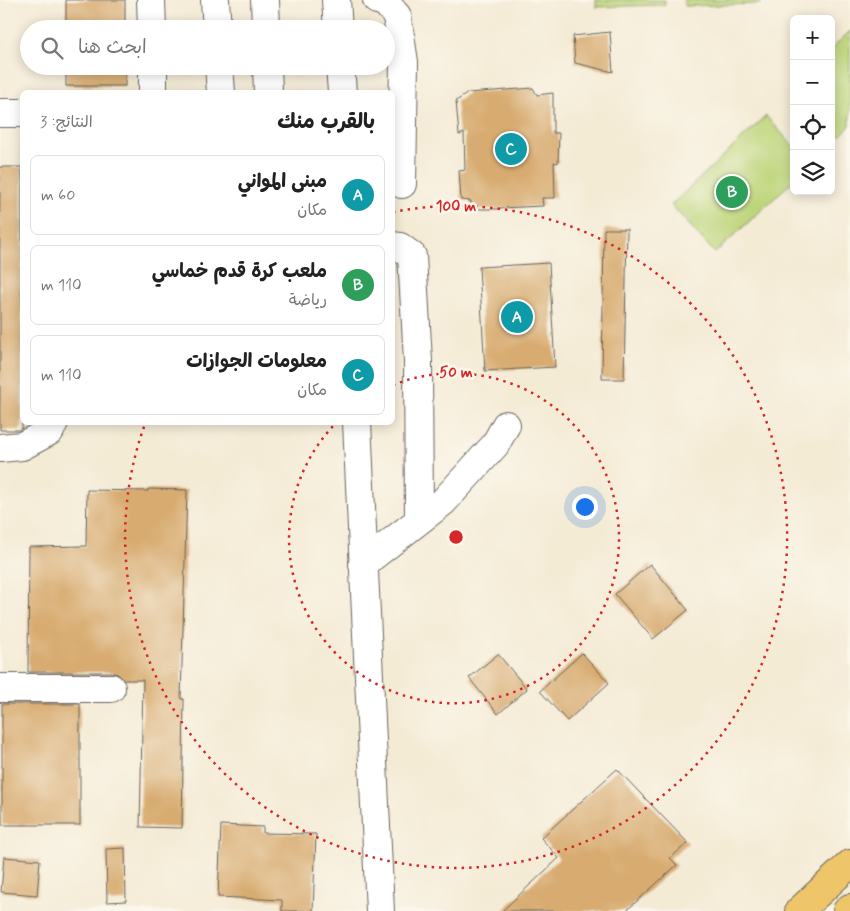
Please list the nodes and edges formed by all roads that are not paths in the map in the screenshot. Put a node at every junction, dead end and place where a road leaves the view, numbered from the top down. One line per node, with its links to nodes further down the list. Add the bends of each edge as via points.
1 (151, 0): 6 (street)
2 (215, 0): 7 (street)
3 (265, 0): 8 (street)
4 (336, 0): 9 (street)
5 (377, 0): 20 (street, via 385,2 397,16 403,52)
6 (152, 20)
7 (216, 20)
8 (266, 20)
9 (337, 20)
10 (152, 75): 14 (street)
11 (220, 75): 15 (street)
12 (267, 75): 16 (street)
13 (341, 75): 17 (street)
14 (153, 90)
15 (221, 90)
16 (268, 90)
17 (342, 90)
18 (0, 113): 19 (street)
19 (20, 113)
20 (402, 184)
21 (395, 246): 26 (street, via 400,246 412,256 418,361)
22 (53, 425): 25 (street, via 50,431 22,446)
23 (357, 425): 27 (street)
24 (506, 425): 26 (street, via 495,445 443,502)
25 (0, 448)
26 (419, 520): 27 (street)
27 (363, 564): 32 (street)
28 (0, 688): 29 (street)
29 (111, 688)
30 (850, 864): 33 (main road)
31 (850, 908): 34 (main road)
32 (380, 911)
33 (800, 911)
34 (847, 911)

